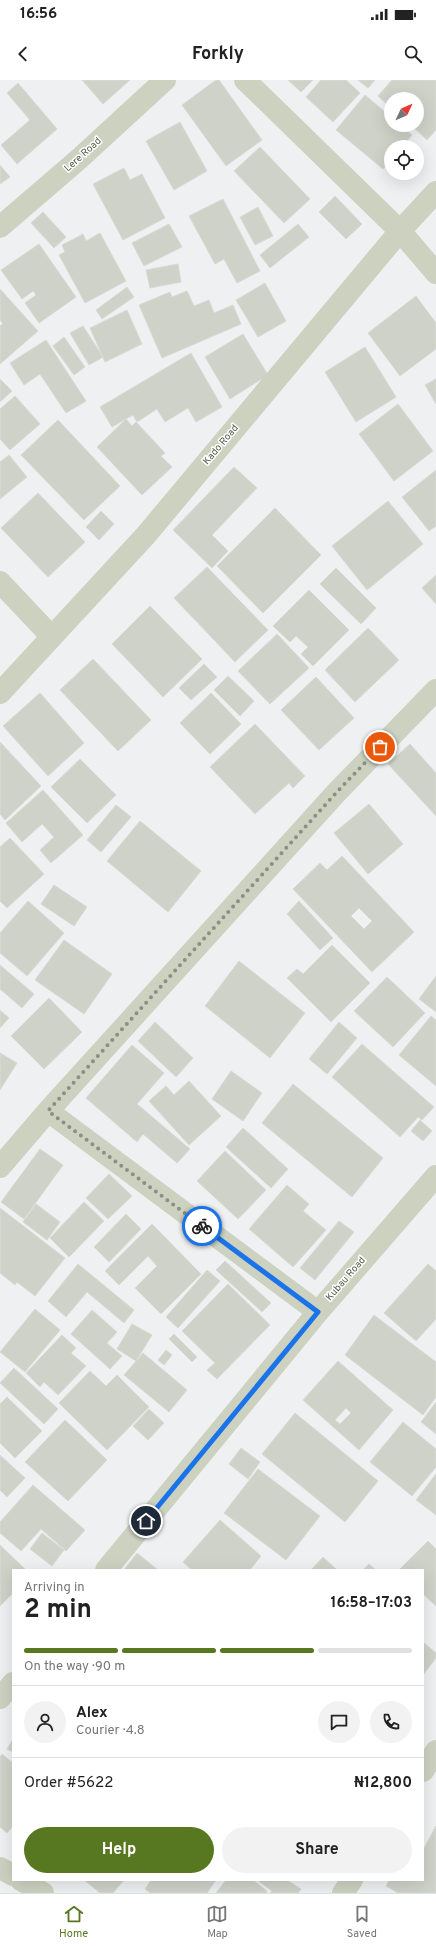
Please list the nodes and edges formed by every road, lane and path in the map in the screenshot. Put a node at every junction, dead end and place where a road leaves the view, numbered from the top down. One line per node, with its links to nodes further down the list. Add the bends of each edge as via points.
1 (165, 80): 4 (street, Lere Road)
2 (245, 80): 5 (street)
3 (436, 192): 5 (street, Kado Road)
4 (0, 227)
5 (400, 231): 6 (street); 8 (street, Kado Road, via 146,535)
6 (436, 273)
7 (0, 582): 8 (street)
8 (51, 636): 10 (street, Kado Road)
9 (436, 690): 11 (street, via 336,793)
10 (0, 693)
11 (48, 1111): 12 (street); 14 (street)
12 (0, 1167)
13 (436, 1176): 14 (street, Kubau Road)
14 (318, 1312): 15 (street, Kubau Road)
15 (107, 1569)
16 (12, 1684): 17 (street)
17 (0, 1698)
18 (436, 1751): 19 (street)
19 (424, 1769)
20 (0, 1868): 21 (street)
21 (12, 1875)
22 (23, 1881): 24 (street)
23 (351, 1881): 25 (street)
24 (43, 1893)
25 (343, 1893)

